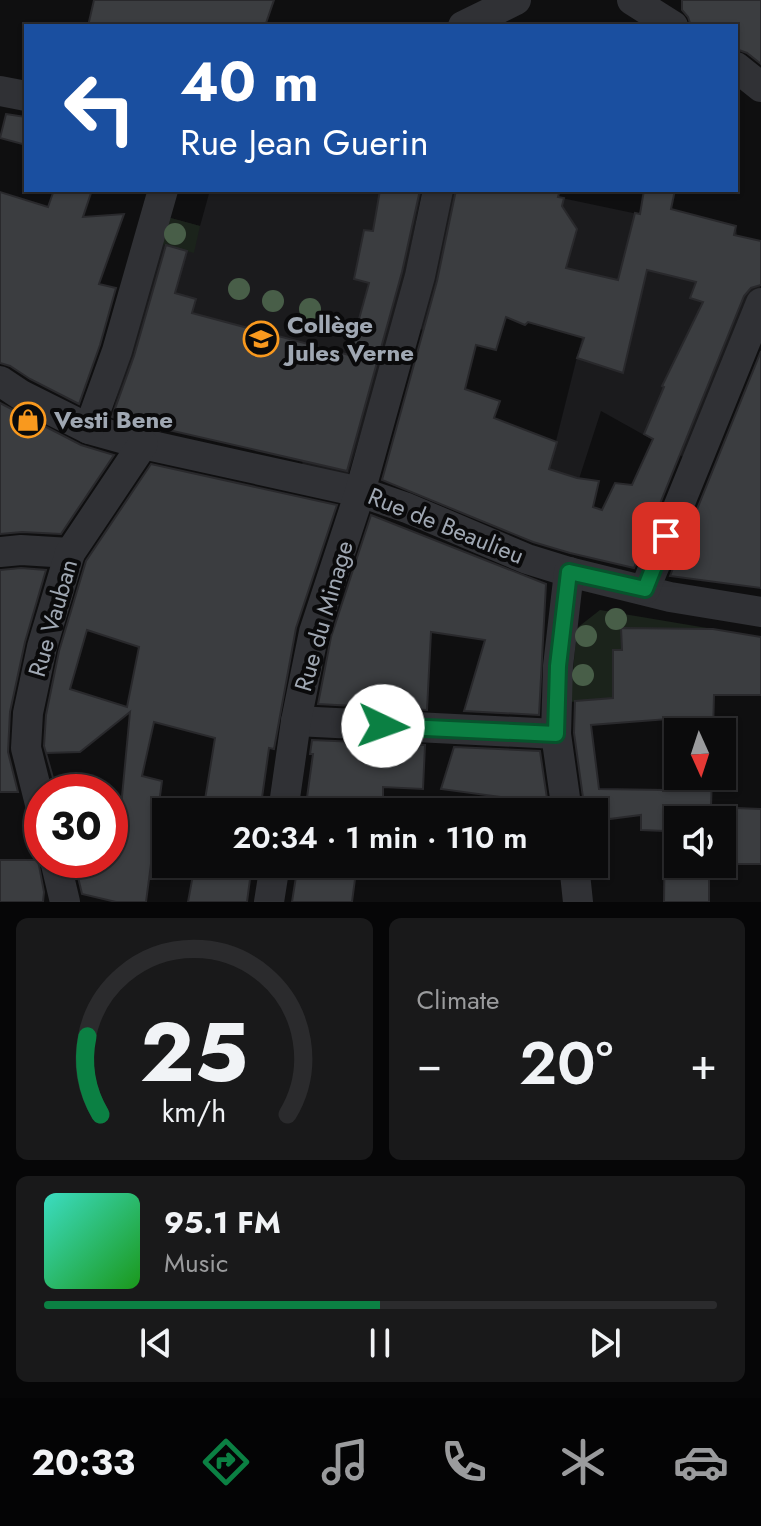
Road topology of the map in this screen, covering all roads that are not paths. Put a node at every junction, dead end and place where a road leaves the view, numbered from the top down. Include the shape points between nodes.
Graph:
1 (516, 0) edge
2 (631, 0) edge
3 (470, 24) edge
4 (670, 24) edge
5 (738, 69) edge
6 (761, 87) edge
7 (0, 91) edge
8 (24, 96) edge
9 (162, 192) edge
10 (438, 192) edge
11 (761, 303) edge
12 (0, 381) edge
13 (89, 429) junction
14 (143, 444) junction
15 (360, 492) junction
16 (0, 552) edge
17 (70, 553) junction
18 (569, 572) junction
19 (645, 589) junction
20 (761, 612) edge
21 (296, 721) junction
22 (556, 734) junction
23 (32, 774) edge
24 (285, 798) edge
25 (565, 798) edge
26 (59, 878) edge
27 (273, 878) edge
28 (575, 878) edge
29 (65, 902) edge
30 (269, 902) edge
31 (578, 902) edge

1 - 3 street
2 - 4 street
5 - 6 street
7 - 8 street
9 - 13 street
10 - 15 street, Rue du Minage via 420,276
11 - 19 street
12 - 13 street, Rue de Beaulieu
13 - 14 street, Rue de Beaulieu
14 - 15 street, Rue de Beaulieu
14 - 17 street, Rue Vauban
15 - 18 street, Rue de Beaulieu
15 - 21 street, Rue du Minage via 314,632
16 - 17 street
17 - 23 street, Rue Vauban via 28,713 26,748
18 - 19 street, Rue de Beaulieu
18 - 22 street
19 - 20 street, Rue de Beaulieu
21 - 22 street
21 - 24 street, Rue du Minage
22 - 25 street
26 - 29 street
27 - 30 street
28 - 31 street

